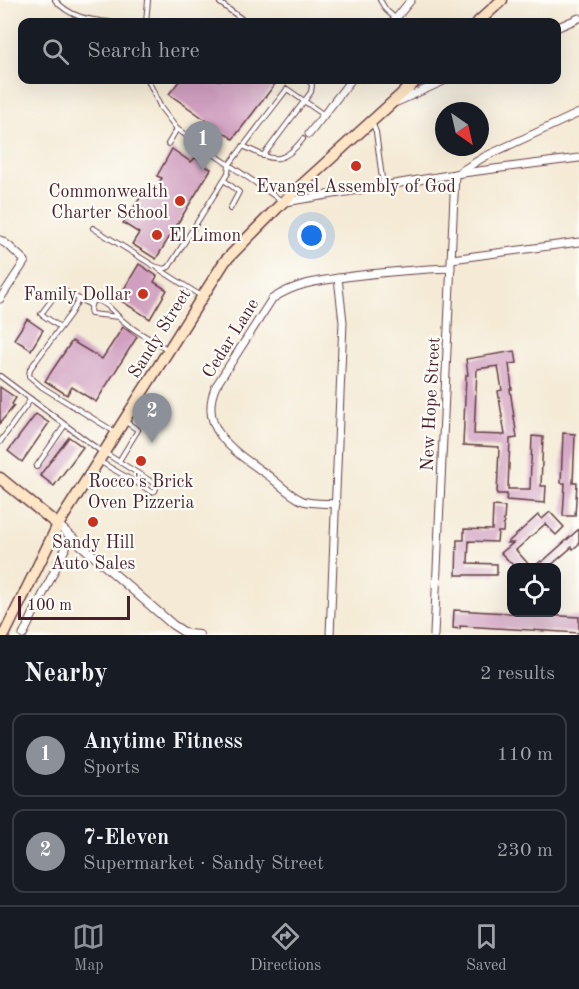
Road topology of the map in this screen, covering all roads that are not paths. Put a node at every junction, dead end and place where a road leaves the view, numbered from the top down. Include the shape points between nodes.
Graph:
1 (55, 0) edge
2 (148, 0) edge
3 (380, 0) edge
4 (411, 0) edge
5 (502, 0) edge
6 (220, 3) dead end
7 (86, 18) edge
8 (146, 18) edge
9 (241, 18) edge
10 (393, 18) edge
11 (397, 18) edge
12 (482, 18) edge
13 (579, 18) edge
14 (561, 26) edge
15 (150, 84) edge
16 (311, 84) edge
17 (348, 84) edge
18 (413, 84) edge
19 (437, 84) edge
20 (304, 102) junction
21 (389, 106) junction
22 (579, 113) edge
23 (324, 116) junction
24 (372, 122) junction
25 (177, 129) junction
26 (306, 136) joint
27 (168, 144) dead end
28 (243, 146) junction
29 (263, 156) junction
30 (579, 158) edge
31 (229, 165) junction
32 (455, 174) junction
33 (224, 180) junction
34 (383, 186) junction
35 (283, 202) junction
36 (230, 209) dead end
37 (93, 228) dead end
38 (0, 240) edge
39 (579, 242) edge
40 (452, 259) junction
41 (154, 266) junction
42 (451, 268) junction
43 (338, 278) junction
44 (201, 296) junction
45 (0, 299) edge
46 (79, 299) junction
47 (91, 305) junction
48 (119, 317) junction
49 (60, 327) junction
50 (168, 349) junction
51 (0, 376) edge
52 (30, 399) junction
53 (123, 421) junction
54 (65, 425) junction
55 (116, 433) junction
56 (0, 442) edge
57 (102, 455) junction
58 (119, 461) junction
59 (36, 467) dead end
60 (0, 478) edge
61 (336, 504) junction
62 (58, 525) junction
63 (71, 537) junction
64 (4, 635) edge
65 (23, 635) edge
66 (187, 635) edge
67 (199, 635) edge
68 (330, 635) edge
69 (434, 635) edge

1 - 7 lane via 74,16
2 - 8 lane
3 - 10 lane
4 - 11 street
5 - 12 main road
6 - 9 lane
13 - 14 street
15 - 25 lane
16 - 20 lane
17 - 23 street
18 - 21 main road, Sandy Street
19 - 21 street
20 - 23 lane
20 - 28 lane via 287,89
20 - 29 lane
21 - 24 main road, Sandy Street
22 - 32 street
23 - 26 street
24 - 34 lane
24 - 35 main road, Sandy Street
25 - 27 lane
25 - 31 lane
26 - 29 lane via 285,157
28 - 29 lane
28 - 31 lane
30 - 32 street
31 - 33 lane
31 - 35 lane
32 - 34 street
32 - 40 street, New Hope Street
33 - 36 lane via 239,192
33 - 41 lane via 169,267
34 - 35 street
35 - 44 main road, Sandy Street via 238,246
37 - 41 lane
38 - 45 street via 25,261
39 - 40 street
40 - 42 street, New Hope Street
41 - 44 lane
42 - 43 street, Cedar Lane
42 - 69 street, New Hope Street
43 - 61 street via 343,322
43 - 61 street, Cedar Lane via 307,282 272,299 216,386 210,409 220,435 231,449 303,501
44 - 50 main road, Sandy Street
46 - 47 lane
46 - 49 lane
46 - 49 lane via 60,289 41,314
47 - 48 lane via 92,314
47 - 48 lane via 96,300
48 - 50 lane
49 - 55 lane via 29,376
50 - 53 main road, Sandy Street
51 - 52 lane
52 - 54 lane
52 - 56 lane
53 - 55 main road, Sandy Street
53 - 58 lane via 138,430
54 - 57 lane
54 - 59 lane
55 - 57 main road, Sandy Street
57 - 58 lane
57 - 58 lane via 155,491 157,485
57 - 62 main road, Sandy Street
60 - 62 main road
61 - 68 street
62 - 63 street
62 - 64 main road, Sandy Street
63 - 65 street
63 - 66 street
66 - 67 street

